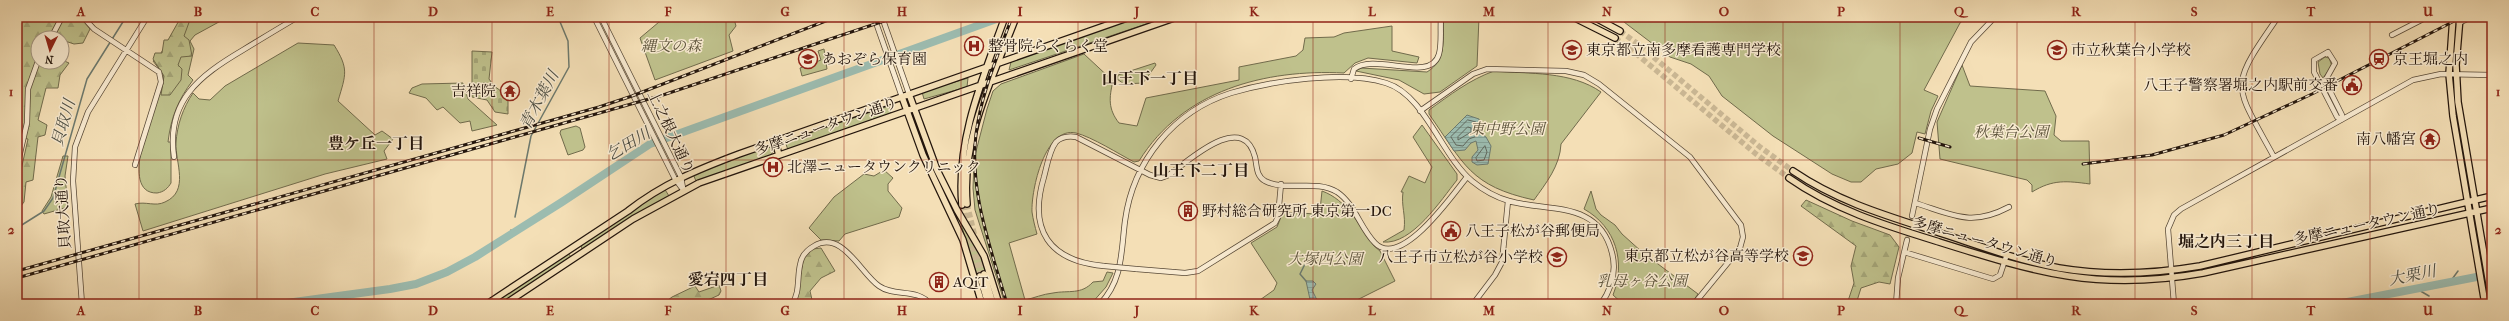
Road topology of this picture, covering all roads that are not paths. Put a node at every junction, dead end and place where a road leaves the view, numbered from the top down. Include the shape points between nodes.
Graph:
1 (62, 17) edge
2 (83, 17) edge
3 (146, 17) edge
4 (298, 17) edge
5 (594, 17) edge
6 (601, 17) edge
7 (874, 17) edge
8 (882, 17) edge
9 (1005, 17) edge
10 (1130, 17) edge
11 (1177, 17) edge
12 (1441, 17) edge
13 (1573, 17) edge
14 (1594, 17) edge
15 (1995, 17) edge
16 (2278, 17) edge
17 (2427, 17) edge
18 (2453, 17) edge
19 (2471, 17) edge
20 (1016, 18) edge
21 (291, 19) edge
22 (2460, 20) edge
23 (55, 30) edge
24 (1620, 31) tunnel mouth
25 (2392, 35) dead end
26 (1615, 38) tunnel mouth
27 (126, 49) junction
28 (999, 62) junction
29 (987, 67) junction
30 (35, 70) edge
31 (2449, 74) junction
32 (2456, 74) junction
33 (2492, 75) edge
34 (2317, 78) junction
35 (1351, 79) junction
36 (992, 80) junction
37 (2325, 81) junction
38 (981, 84) junction
39 (909, 94) junction
40 (902, 97) junction
41 (914, 108) junction
42 (907, 110) junction
43 (1420, 111) junction
44 (2341, 120) junction
45 (775, 141) junction
46 (779, 155) junction
47 (2274, 157) junction
48 (174, 158) dead end
49 (135, 165) dead end
50 (17, 166) edge
51 (1140, 170) junction
52 (1793, 171) tunnel mouth
53 (1467, 177) junction
54 (678, 178) junction
55 (1788, 178) tunnel mouth
56 (1281, 184) junction
57 (684, 190) junction
58 (2492, 196) edge
59 (2474, 200) junction
60 (1508, 201) junction
61 (2467, 202) junction
62 (1915, 203) junction
63 (2009, 207) dead end
64 (2492, 208) edge
65 (2477, 212) junction
66 (2469, 214) junction
67 (1912, 216) tunnel mouth
68 (1907, 240) tunnel mouth
69 (1904, 252) junction
70 (2007, 254) junction
71 (2005, 262) junction
72 (2171, 270) junction
73 (2171, 278) junction
74 (2491, 285) edge
75 (2492, 301) edge
76 (82, 304) edge
77 (487, 304) edge
78 (505, 304) edge
79 (792, 304) edge
80 (930, 304) edge
81 (982, 304) edge
82 (988, 304) edge
83 (993, 304) edge
84 (999, 304) edge
85 (1100, 304) edge
86 (1473, 304) edge
87 (1601, 304) edge
88 (1694, 304) edge
89 (1896, 304) edge
90 (2174, 304) edge
91 (2485, 304) edge

1 - 23 street
2 - 27 street via 90,26
3 - 27 street, 貝取大通り
4 - 21 street
5 - 54 street, 上之根大通り via 654,138
6 - 54 street, 上之根大通り via 665,144
7 - 40 street
8 - 39 street
9 - 29 main road
10 - 28 main road, 多摩ニュータウン通り
11 - 36 main road, 多摩ニュータウン通り
12 - 35 street via 1440,53 1433,63 1423,68 1365,63 1354,69
13 - 26 main road
14 - 24 main road
15 - 62 street via 1971,42 1937,109 1930,129
16 - 47 street via 2246,64 2241,84 2244,103
17 - 25 street
18 - 31 main road
19 - 22 street
20 - 28 main road
21 - 48 street via 213,68 191,90 180,106 174,126
22 - 32 main road
27 - 49 street via 156,68 161,77
27 - 76 street, 貝取大通り via 84,118 74,154 73,185
28 - 29 main road, 多摩ニュータウン通り
28 - 36 main road
29 - 38 main road
29 - 39 main road, 多摩ニュータウン通り
30 - 50 street via 28,89 27,123
31 - 32 street
31 - 44 street via 2414,80
31 - 61 main road
32 - 33 street
32 - 59 main road
34 - 37 street
34 - 37 street via 2314,60 2328,52 2335,63
34 - 44 street
35 - 43 street via 1369,79 1390,84 1406,94
35 - 51 street via 1303,79 1258,87 1218,98 1192,112 1173,127 1154,148
36 - 38 main road, 多摩ニュータウン通り
36 - 38 main road via 969,143 965,205 961,175 964,142
37 - 44 street via 2342,114
38 - 41 main road, 多摩ニュータウン通り
39 - 40 main road, 多摩ニュータウン通り
39 - 41 main road
40 - 42 main road
40 - 45 main road, 多摩ニュータウン通り
41 - 42 main road, 多摩ニュータウン通り
41 - 84 main road via 937,170 984,256
42 - 46 main road, 多摩ニュータウン通り
42 - 81 main road via 923,155 963,240
43 - 53 street
43 - 88 street via 1473,74 1487,69 1566,71 1584,75 1599,84 1690,157 1741,225 1743,237 1740,248
44 - 47 street
45 - 46 main road
45 - 54 main road, 多摩ニュータウン通り
46 - 57 main road, 多摩ニュータウン通り
47 - 72 street via 2174,215 2167,232
51 - 56 street via 1156,177 1165,177 1214,142 1232,137 1251,149 1261,177 1268,182
51 - 56 street, bridge via 1076,137 1062,138 1052,151 1038,200 1041,229 1050,244 1065,257 1082,264 1185,273 1205,268 1274,223 1278,217
51 - 85 street via 1126,212 1119,273 1111,291
52 - 70 main road, 多摩ニュータウン通り via 1826,192 1860,208
53 - 56 street via 1419,234 1391,248 1379,246 1374,242 1347,202 1336,192 1322,187
53 - 60 street via 1484,190
54 - 57 street, 上之根大通り
54 - 77 main road, 多摩ニュータウン通り via 647,196
55 - 71 main road, 多摩ニュータウン通り via 1823,199 1874,222
57 - 78 main road, 多摩ニュータウン通り via 633,219
58 - 59 main road, 多摩ニュータウン通り
59 - 61 main road, 多摩ニュータウン通り
59 - 65 main road
60 - 86 street via 1502,262
60 - 87 street via 1574,211 1598,226 1612,250 1614,267 1611,287
61 - 66 main road
61 - 72 main road, 多摩ニュータウン通り via 2200,266
62 - 63 street via 1969,219 1993,216
62 - 67 street
64 - 65 main road, 多摩ニュータウン通り
65 - 66 main road, 多摩ニュータウン通り
65 - 74 main road
66 - 73 main road, 多摩ニュータウン通り via 2203,274
66 - 91 main road
68 - 69 street
69 - 71 street via 1991,279 2000,275
69 - 89 street
70 - 71 street
70 - 72 main road, 多摩ニュータウン通り via 2045,265 2077,270 2130,273
71 - 73 main road, 多摩ニュータウン通り via 2077,279 2132,281
72 - 73 street
73 - 90 street
74 - 75 main road
79 - 80 street via 797,293 803,256 809,249 823,243 838,245 871,280 885,290 916,295
82 - 83 main road via 982,275

